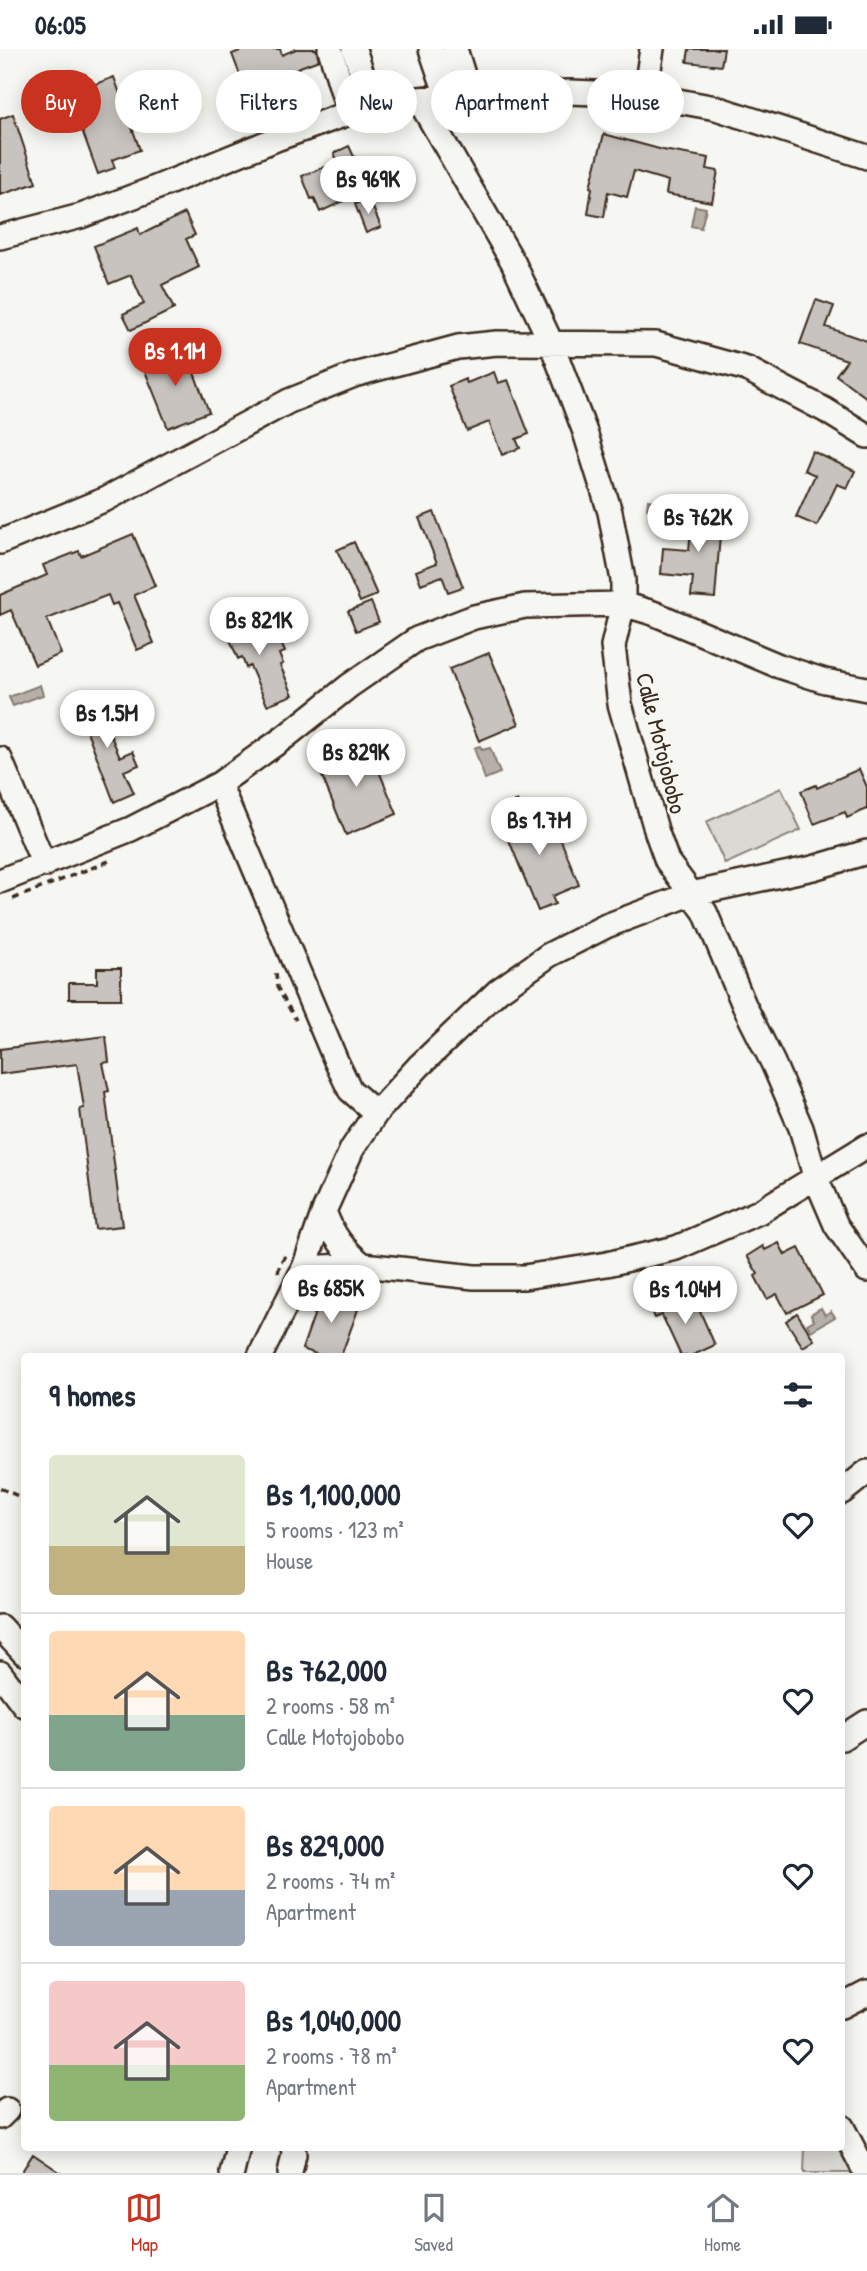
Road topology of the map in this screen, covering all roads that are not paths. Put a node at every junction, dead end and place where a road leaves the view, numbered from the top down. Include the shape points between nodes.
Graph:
1 (330, 49) edge
2 (354, 49) edge
3 (431, 49) edge
4 (455, 49) edge
5 (652, 49) edge
6 (336, 70) edge
7 (361, 70) edge
8 (443, 70) edge
9 (456, 70) edge
10 (649, 70) edge
11 (431, 98) edge
12 (419, 100) joint
13 (684, 102) edge
14 (336, 118) edge
15 (867, 157) edge
16 (0, 237) edge
17 (552, 345) junction
18 (867, 436) edge
19 (0, 542) edge
20 (623, 604) junction
21 (867, 689) edge
22 (0, 759) edge
23 (219, 783) junction
24 (867, 852) edge
25 (44, 865) junction
26 (5, 890) edge
27 (691, 894) junction
28 (376, 1113) junction
29 (867, 1146) edge
30 (815, 1176) junction
31 (324, 1211) junction
32 (296, 1261) junction
33 (363, 1265) junction
34 (867, 1270) edge
35 (261, 1353) edge
36 (867, 1472) edge
37 (845, 1490) edge
38 (0, 1627) edge
39 (21, 1650) edge
40 (0, 1673) edge
41 (21, 1701) edge
42 (867, 1722) edge
43 (845, 1736) edge
44 (867, 1993) edge
45 (845, 2004) edge
46 (845, 2133) edge
47 (237, 2151) edge
48 (294, 2151) edge
49 (232, 2173) edge
50 (290, 2173) edge
51 (866, 2173) edge

1 - 6 street
2 - 7 street
3 - 8 street
4 - 9 street
5 - 10 street
11 - 12 street
12 - 17 street, Calle Motojobobo via 513,262
13 - 15 street via 716,108
14 - 16 street via 81,216
17 - 18 street via 656,344 710,357 747,369
17 - 19 street via 458,347 354,375 289,401 106,499
17 - 20 street, Calle Motojobobo via 610,512
20 - 21 street via 779,666
20 - 23 street via 525,606 474,617 417,639
20 - 27 street, Calle Motojobobo via 613,646 620,704 667,861
22 - 25 street
23 - 25 street via 131,829
23 - 28 street via 335,1061 350,1090
24 - 27 street
25 - 26 street
27 - 28 street via 606,926 549,955 508,983 454,1031
27 - 30 street, Calle Motojobobo via 705,912 773,1063 801,1128
28 - 31 street via 352,1149
29 - 30 street
30 - 33 street via 760,1212 677,1248 607,1264 524,1277 474,1277
30 - 34 street, Calle Motojobobo via 836,1225
31 - 32 street
31 - 33 street via 341,1245
32 - 33 street
32 - 35 street
36 - 37 street
38 - 39 street
40 - 41 street
42 - 43 street
44 - 45 street
46 - 51 street
47 - 49 street
48 - 50 street

